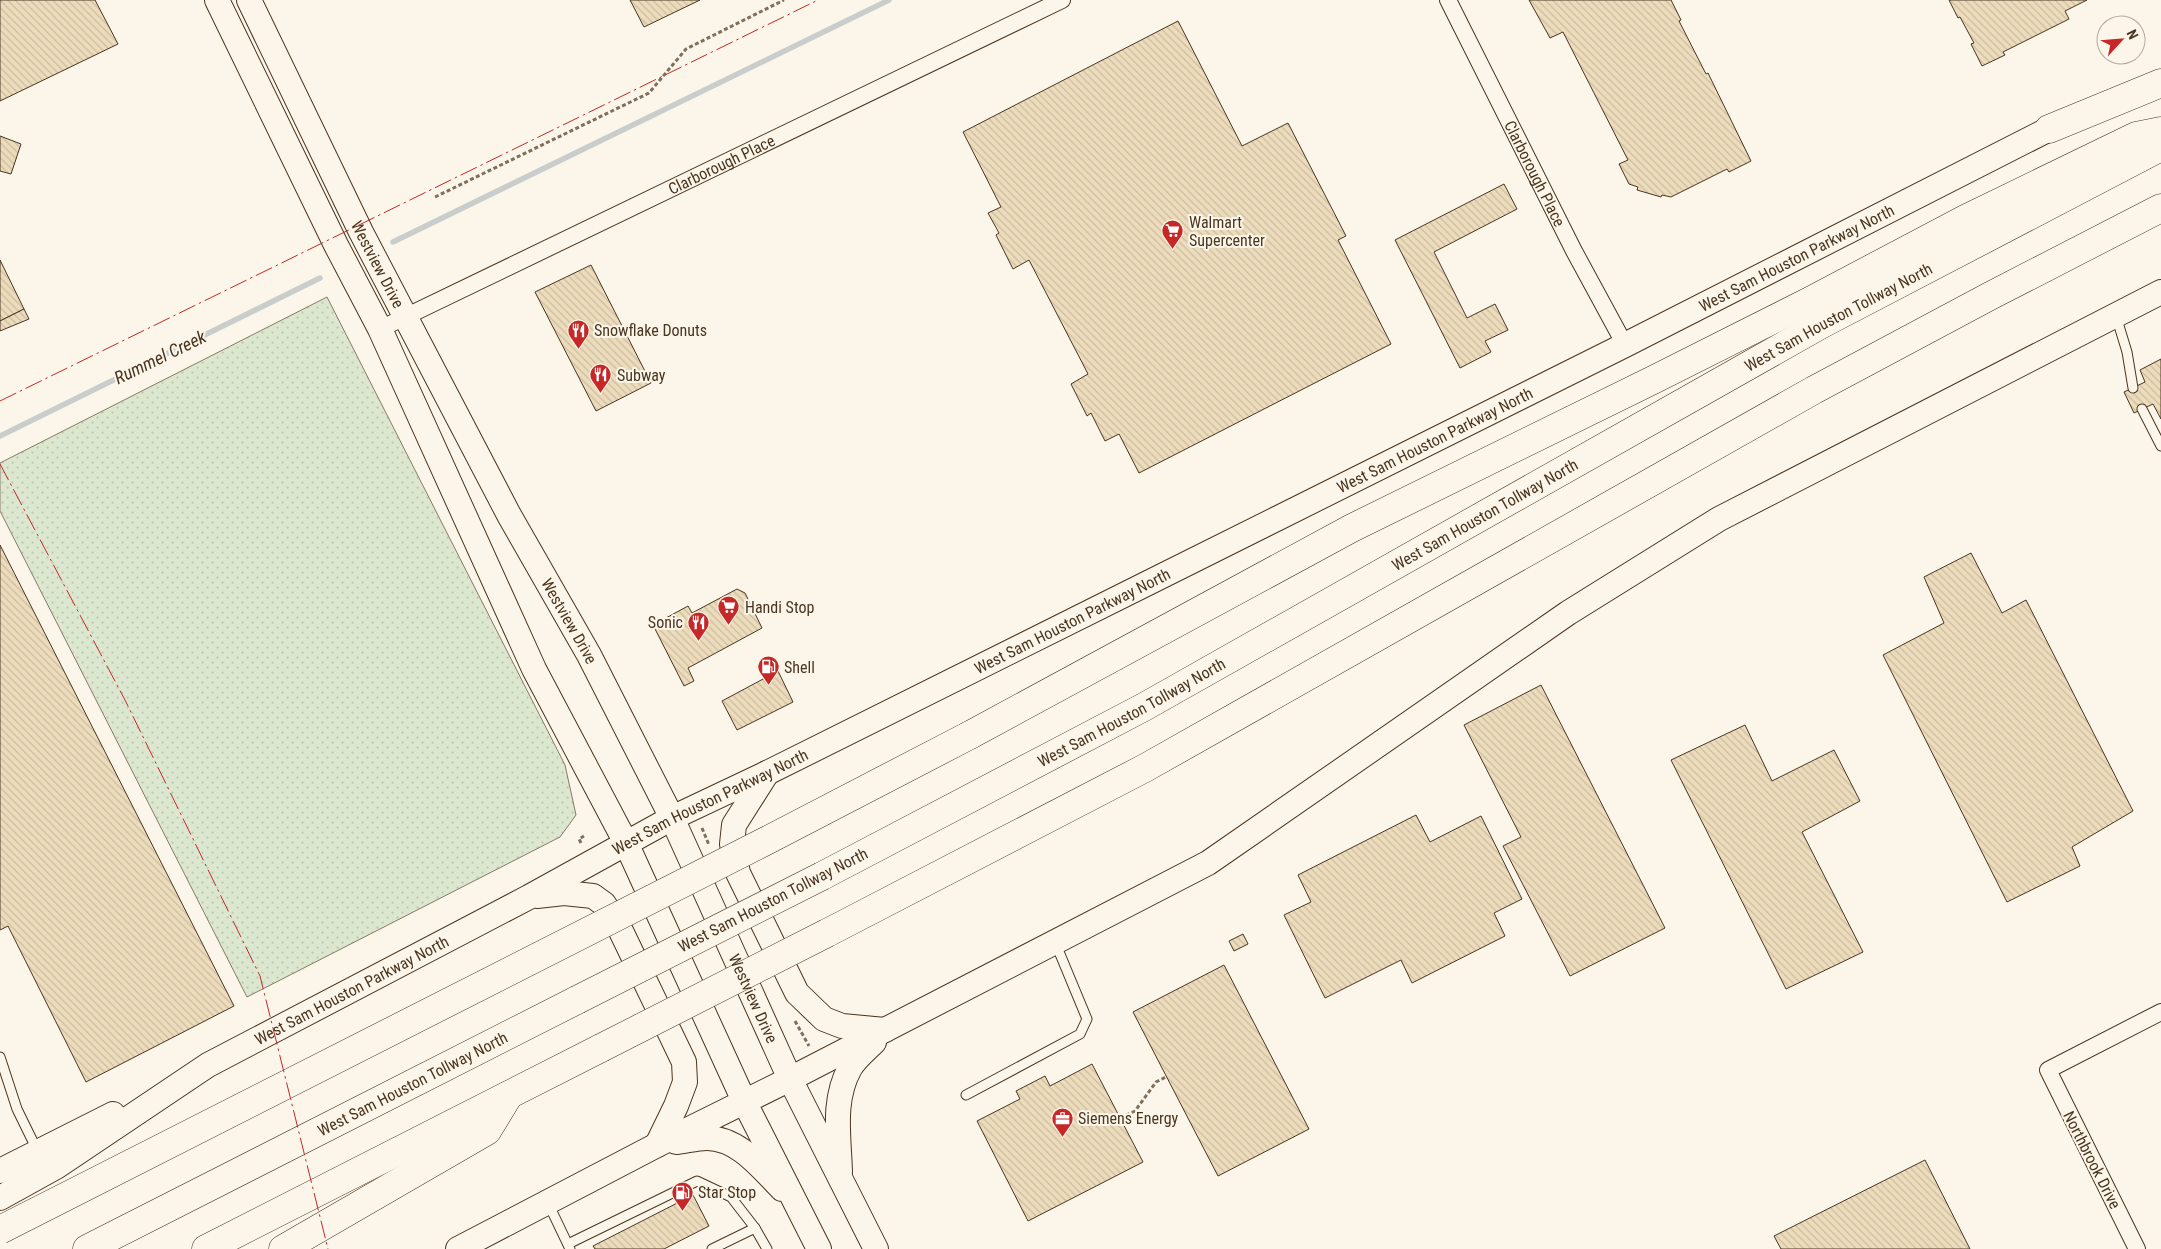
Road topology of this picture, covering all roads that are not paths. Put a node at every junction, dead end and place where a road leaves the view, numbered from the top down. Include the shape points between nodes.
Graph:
1 (217, 0) edge
2 (249, 0) edge
3 (1062, 0) edge
4 (1448, 0) edge
5 (2161, 72) edge
6 (2161, 83) edge
7 (2049, 128) junction
8 (2161, 131) edge
9 (2161, 147) edge
10 (2161, 208) edge
11 (2161, 292) edge
12 (2116, 316) junction
13 (405, 317) junction
14 (380, 329) junction
15 (1625, 345) junction
16 (2133, 388) dead end
17 (2142, 409) dead end
18 (2161, 446) edge
19 (767, 773) junction
20 (672, 818) junction
21 (626, 844) junction
22 (529, 897) junction
23 (1055, 942) junction
24 (2161, 1012) edge
25 (885, 1030) junction
26 (0, 1057) edge
27 (208, 1066) junction
28 (790, 1079) junction
29 (509, 1095) junction
30 (966, 1095) dead end
31 (744, 1102) junction
32 (657, 1145) junction
33 (38, 1152) junction
34 (1, 1169) edge
35 (841, 1179) junction
36 (0, 1198) edge
37 (548, 1203) junction
38 (796, 1203) junction
39 (755, 1228) junction
40 (0, 1230) edge
41 (569, 1247) edge
42 (87, 1249) edge
43 (206, 1249) edge
44 (283, 1249) edge
45 (458, 1249) edge
46 (712, 1249) edge
47 (767, 1249) edge
48 (819, 1249) edge
49 (876, 1249) edge
50 (2137, 1249) edge

1 - 14 main road, Westview Drive
2 - 13 main road, Westview Drive via 356,224
3 - 13 street, Clarborough Place
4 - 15 street, Clarborough Place via 1566,236
5 - 7 main road, West Sam Houston Parkway North
6 - 7 highway
7 - 15 main road, West Sam Houston Parkway North
8 - 40 highway, bridge via 2136,136 1965,219 1801,306 1352,528 970,735
9 - 42 highway, West Sam Houston Tollway North, bridge via 1822,324 1144,707 822,876
10 - 29 highway, bridge via 1831,381 1153,764
11 - 12 main road
12 - 16 lane
12 - 23 main road via 1719,519 1568,613 1208,863
13 - 14 street, Clarborough Place
13 - 20 main road, Westview Drive via 509,515 589,655
14 - 21 main road, Westview Drive via 534,670
15 - 19 main road, West Sam Houston Parkway North
17 - 18 lane
19 - 20 main road, West Sam Houston Parkway North
19 - 25 main road via 734,825 732,844 738,873 797,993 824,1019 842,1026
20 - 21 main road, West Sam Houston Parkway North
20 - 28 main road, Westview Drive
21 - 22 main road, West Sam Houston Parkway North
21 - 31 main road, Westview Drive
22 - 27 main road, West Sam Houston Parkway North
22 - 32 main road via 564,893 593,896 604,904 620,929 684,1062 685,1082
23 - 25 main road
23 - 30 lane via 1087,1018 1080,1034
24 - 50 street, Northbrook Drive via 2048,1070
25 - 28 main road
25 - 35 main road via 851,1067 841,1090 838,1110
26 - 33 lane via 17,1109
27 - 33 main road
27 - 36 main road, West Sam Houston Parkway North via 56,1167
28 - 31 main road
28 - 35 main road, Westview Drive
29 - 43 highway
29 - 44 highway via 488,1131
31 - 32 main road
31 - 38 main road, Westview Drive
32 - 37 main road
32 - 38 main road via 708,1138 722,1141 748,1155
33 - 34 main road
35 - 49 main road, Westview Drive
37 - 41 lane
37 - 45 main road
38 - 48 main road, Westview Drive
39 - 41 lane via 731,1196 697,1181
39 - 46 lane
39 - 47 lane

